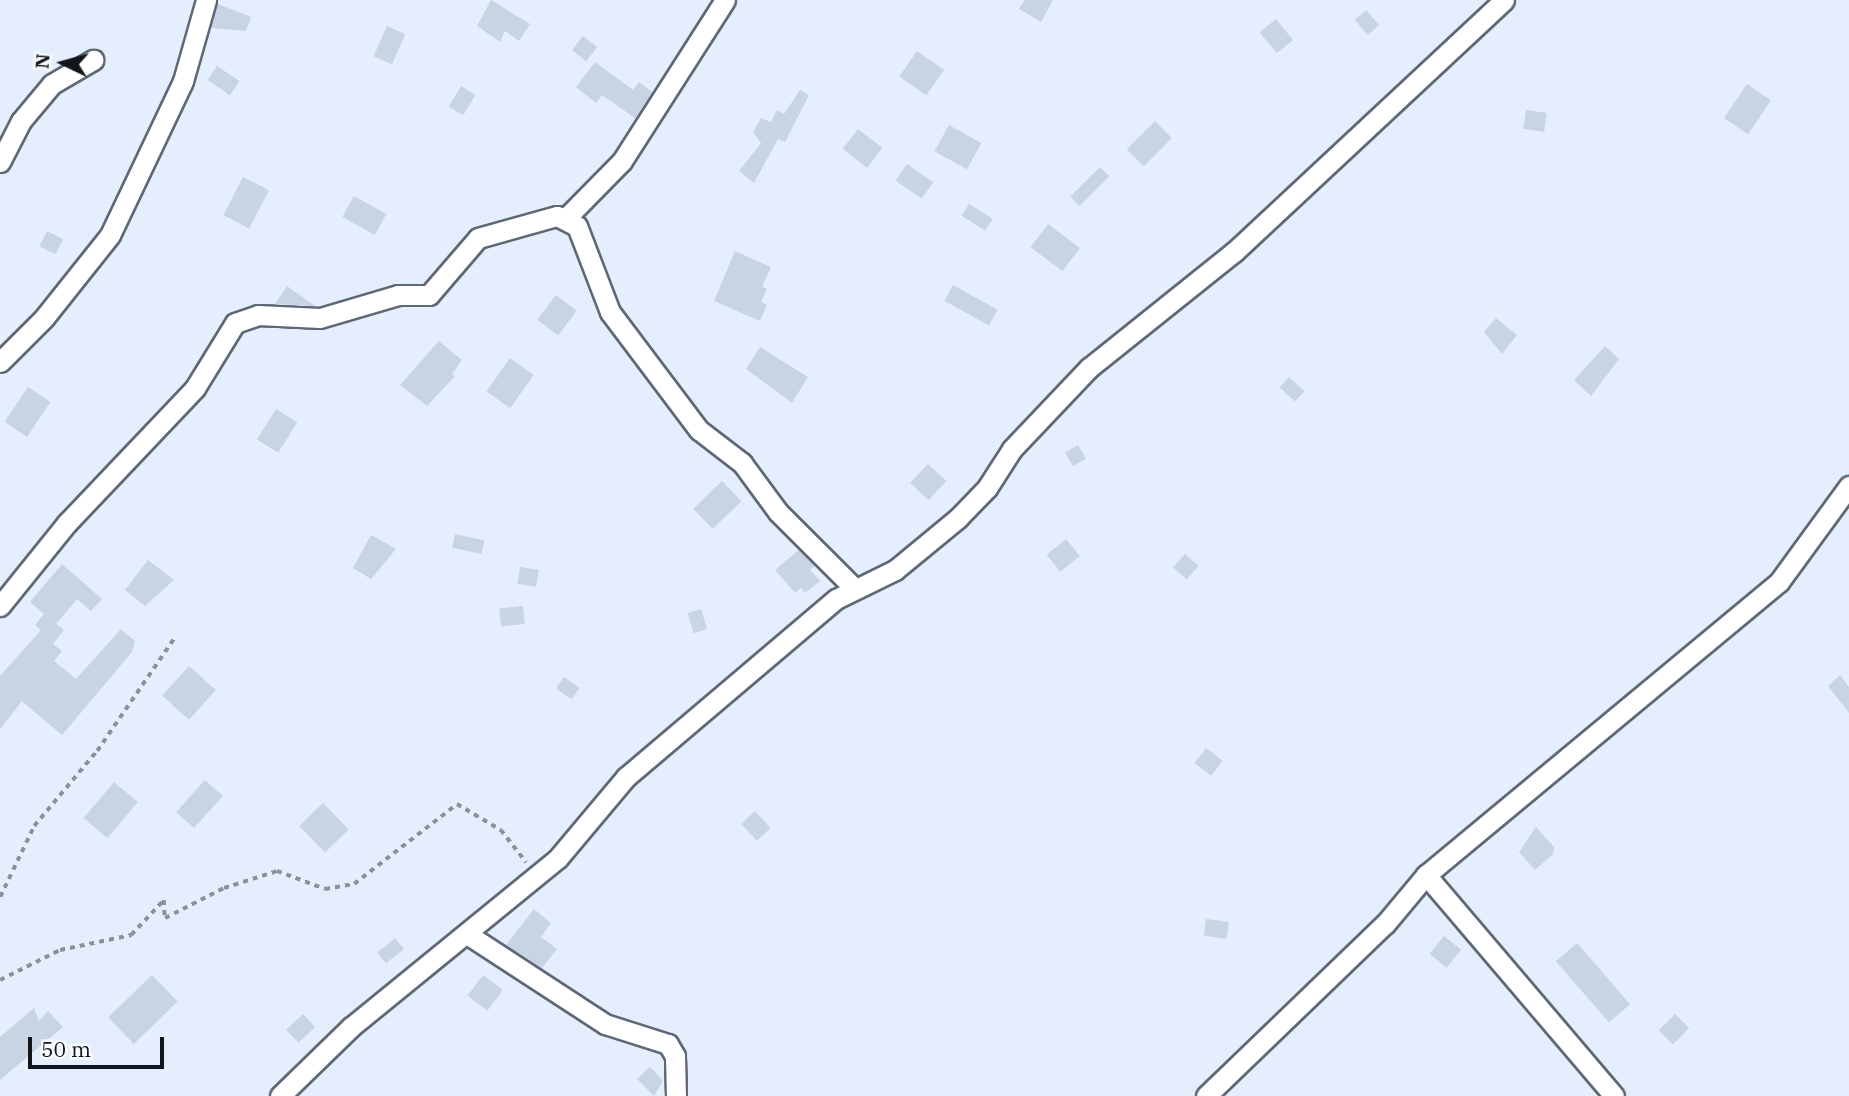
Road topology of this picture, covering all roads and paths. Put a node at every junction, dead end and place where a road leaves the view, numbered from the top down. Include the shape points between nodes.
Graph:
1 (206, 0) edge
2 (725, 0) edge
3 (1504, 0) edge
4 (93, 60) dead end
5 (0, 162) edge
6 (567, 217) junction
7 (0, 362) edge
8 (1849, 486) edge
9 (855, 589) junction
10 (0, 606) edge
11 (175, 637) dead end
12 (537, 874) junction
13 (1426, 875) junction
14 (0, 897) edge
15 (467, 934) junction
16 (0, 980) edge
17 (280, 1096) edge
18 (676, 1096) edge
19 (1206, 1096) edge
20 (1614, 1096) edge

1 - 7 street via 183,81 110,235 44,317
2 - 6 street via 622,161
3 - 9 street via 1234,252 1089,368 1064,401 1012,449 987,488 958,518 895,570
4 - 5 street via 52,84 21,121
6 - 9 street via 584,237 610,312 679,405 699,430 755,476 778,512
6 - 10 street via 543,217 478,238 429,295 398,295 320,318 258,315 235,323 195,388 67,523
8 - 13 street via 1779,582 1658,677 1623,714
9 - 12 street via 626,776 574,842
11 - 14 path via 97,751 34,826
12 - 15 street
12 - 16 path via 500,830 457,804 354,884 325,889 277,871 224,888 165,918 164,900 131,935 60,950
13 - 19 street via 1385,924
13 - 20 street
15 - 17 street via 351,1027
15 - 18 street via 605,1024 668,1044 675,1056

